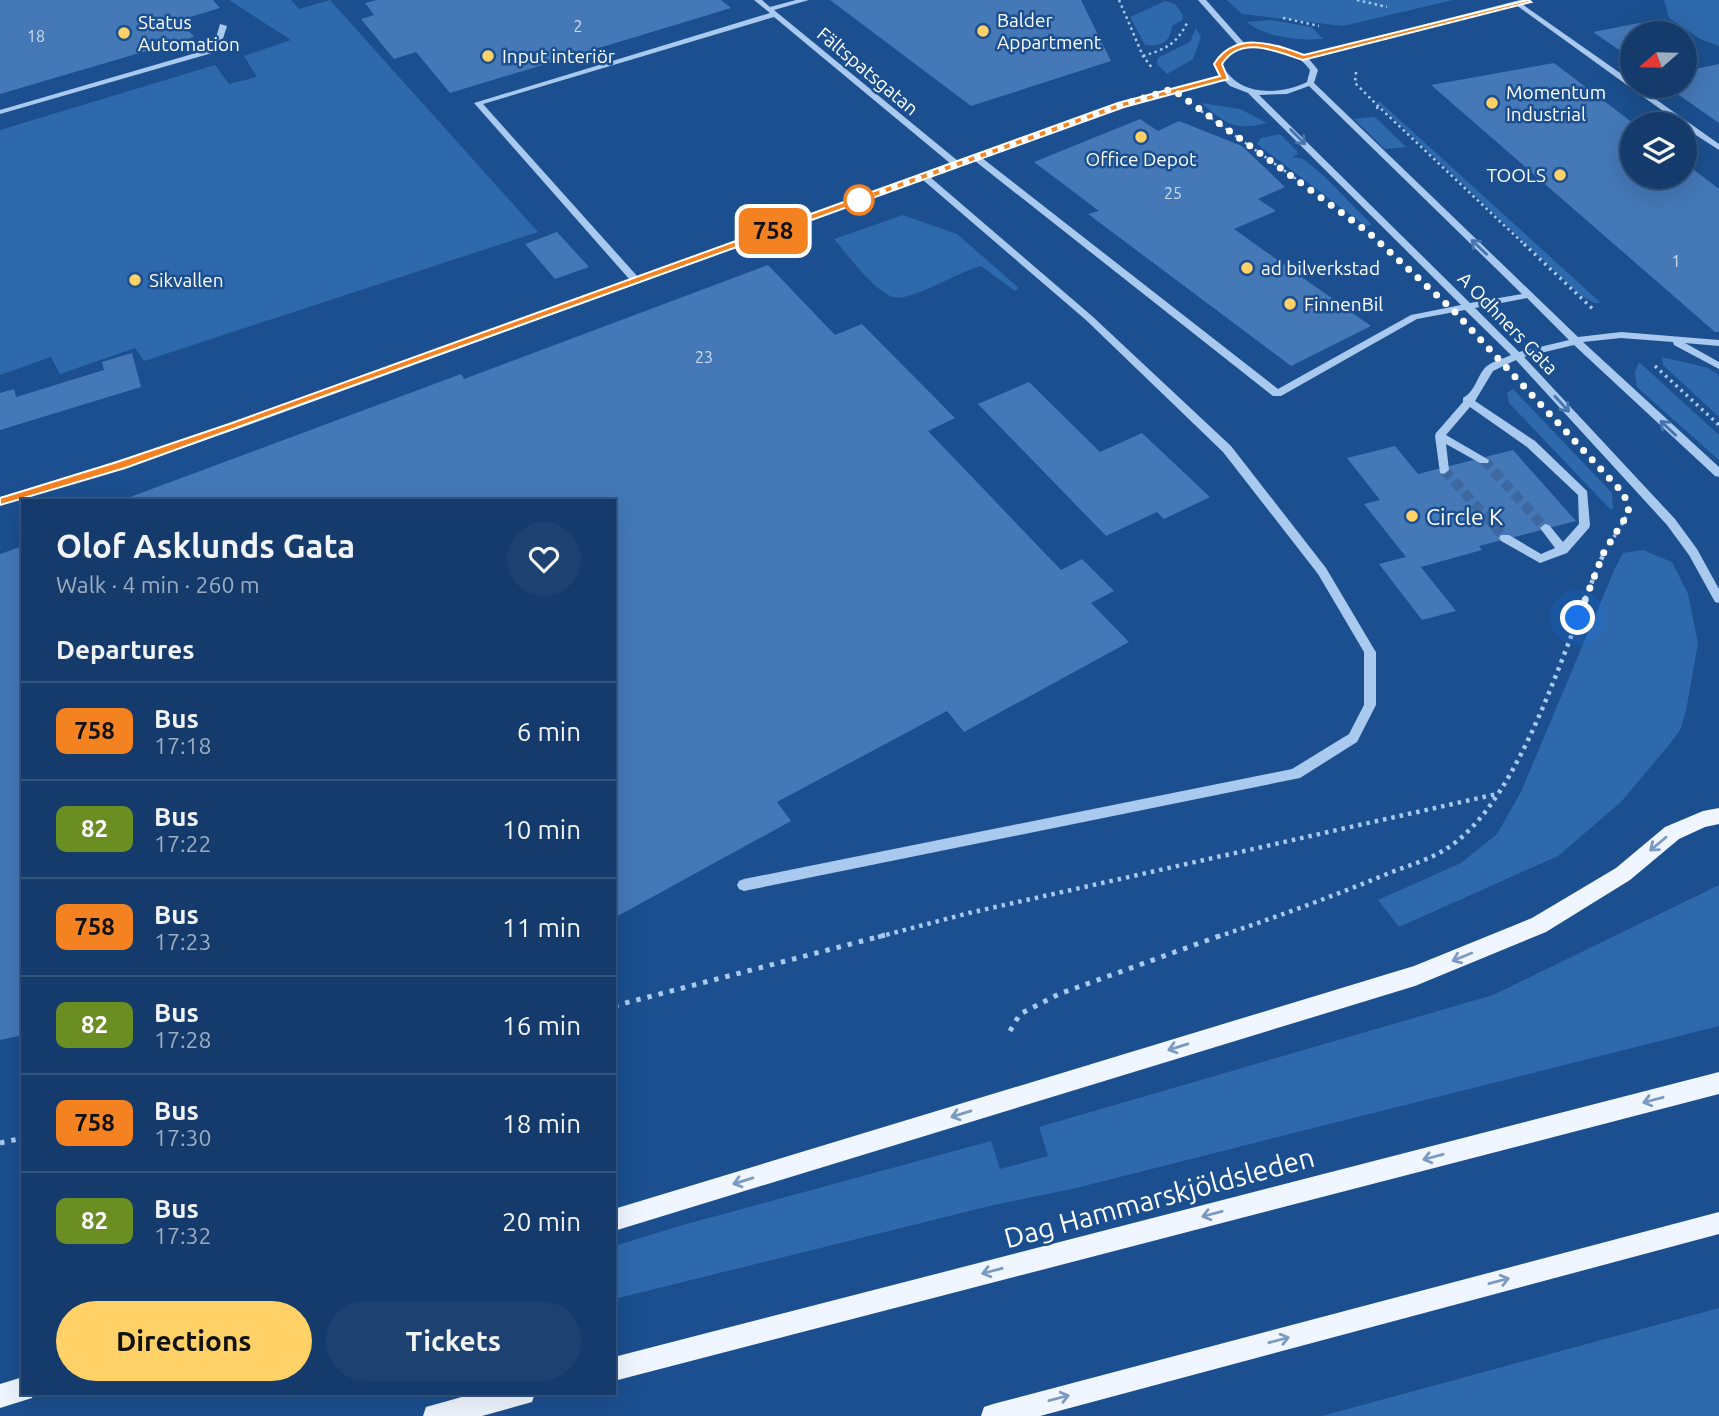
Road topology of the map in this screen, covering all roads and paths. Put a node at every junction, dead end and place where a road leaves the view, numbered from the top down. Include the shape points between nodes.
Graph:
1 (758, 0) edge
2 (805, 0) edge
3 (1119, 0) edge
4 (1202, 0) edge
5 (1528, 0) edge
6 (1517, 3) junction
7 (772, 12) junction
8 (223, 26) dead end
9 (1243, 46) junction
10 (1303, 58) junction
11 (1225, 77) junction
12 (1310, 83) junction
13 (1172, 89) junction
14 (1250, 90) junction
15 (0, 112) edge
16 (1719, 148) edge
17 (977, 158) junction
18 (957, 165) junction
19 (925, 177) junction
20 (1303, 184) dead end
21 (636, 281) junction
22 (1529, 295) junction
23 (1468, 307) junction
24 (1671, 339) junction
25 (1576, 341) junction
26 (1719, 343) edge
27 (1517, 356) junction
28 (1719, 366) edge
29 (1468, 400) junction
30 (1440, 436) junction
31 (1484, 460) tunnel mouth
32 (1444, 470) tunnel mouth
33 (1719, 473) edge
34 (0, 501) edge
35 (1629, 512) dead end
36 (1545, 528) tunnel mouth
37 (1505, 538) tunnel mouth
38 (1563, 550) junction
39 (1719, 599) edge
40 (1497, 793) junction
41 (1719, 816) edge
42 (744, 885) dead end
43 (616, 1005) edge
44 (1010, 1031) dead end
45 (1719, 1083) edge
46 (21, 1138) edge
47 (0, 1143) edge
48 (616, 1219) edge
49 (1719, 1223) edge
50 (616, 1368) edge
51 (21, 1391) edge
52 (515, 1395) edge
53 (0, 1396) edge
54 (435, 1416) edge
55 (993, 1416) edge

1 - 7 street, Fältspatsgatan
2 - 7 street
3 - 13 path via 1143,56
4 - 9 street
5 - 6 street
6 - 10 street
6 - 16 street
7 - 18 street, Fältspatsgatan
7 - 21 street via 478,103
8 - 15 street via 216,49
9 - 10 street via 1275,47
9 - 11 street via 1220,58
10 - 12 street via 1314,70
11 - 13 street
11 - 14 street, A Odhners Gata
12 - 14 street, A Odhners Gata via 1279,93
22 -> 12 street, A Odhners Gata
13 - 17 street
13 - 20 path
14 -> 23 street, A Odhners Gata
17 - 18 street
17 - 23 street via 1277,394 1413,317
18 - 19 street
19 - 21 street
19 - 42 street via 1089,318 1227,449 1322,570 1370,652 1370,705 1353,738 1295,774
21 - 34 street via 121,466
22 - 23 street
22 - 25 street, A Odhners Gata
23 - 27 street, A Odhners Gata
24 - 25 street via 1621,335
24 - 26 street
24 - 28 street
25 - 27 street
33 -> 25 street, A Odhners Gata
27 - 29 street via 1493,366
27 -> 39 street, A Odhners Gata via 1671,522
29 - 30 street
29 - 38 street via 1531,443 1583,494 1586,525
30 - 31 street
30 - 32 street
35 - 40 path via 1604,552 1522,751
36 - 38 street
37 - 38 street via 1540,559
40 - 43 path via 969,913
40 - 44 path via 1479,821 1446,849 1307,907 1059,994 1020,1014
41 -> 48 main road via 1671,832 1622,874 1539,925 1415,976
45 -> 50 main road, Dag Hammarskjöldsleden
46 - 47 path
55 -> 49 main road
51 - 53 main road
52 - 54 main road

